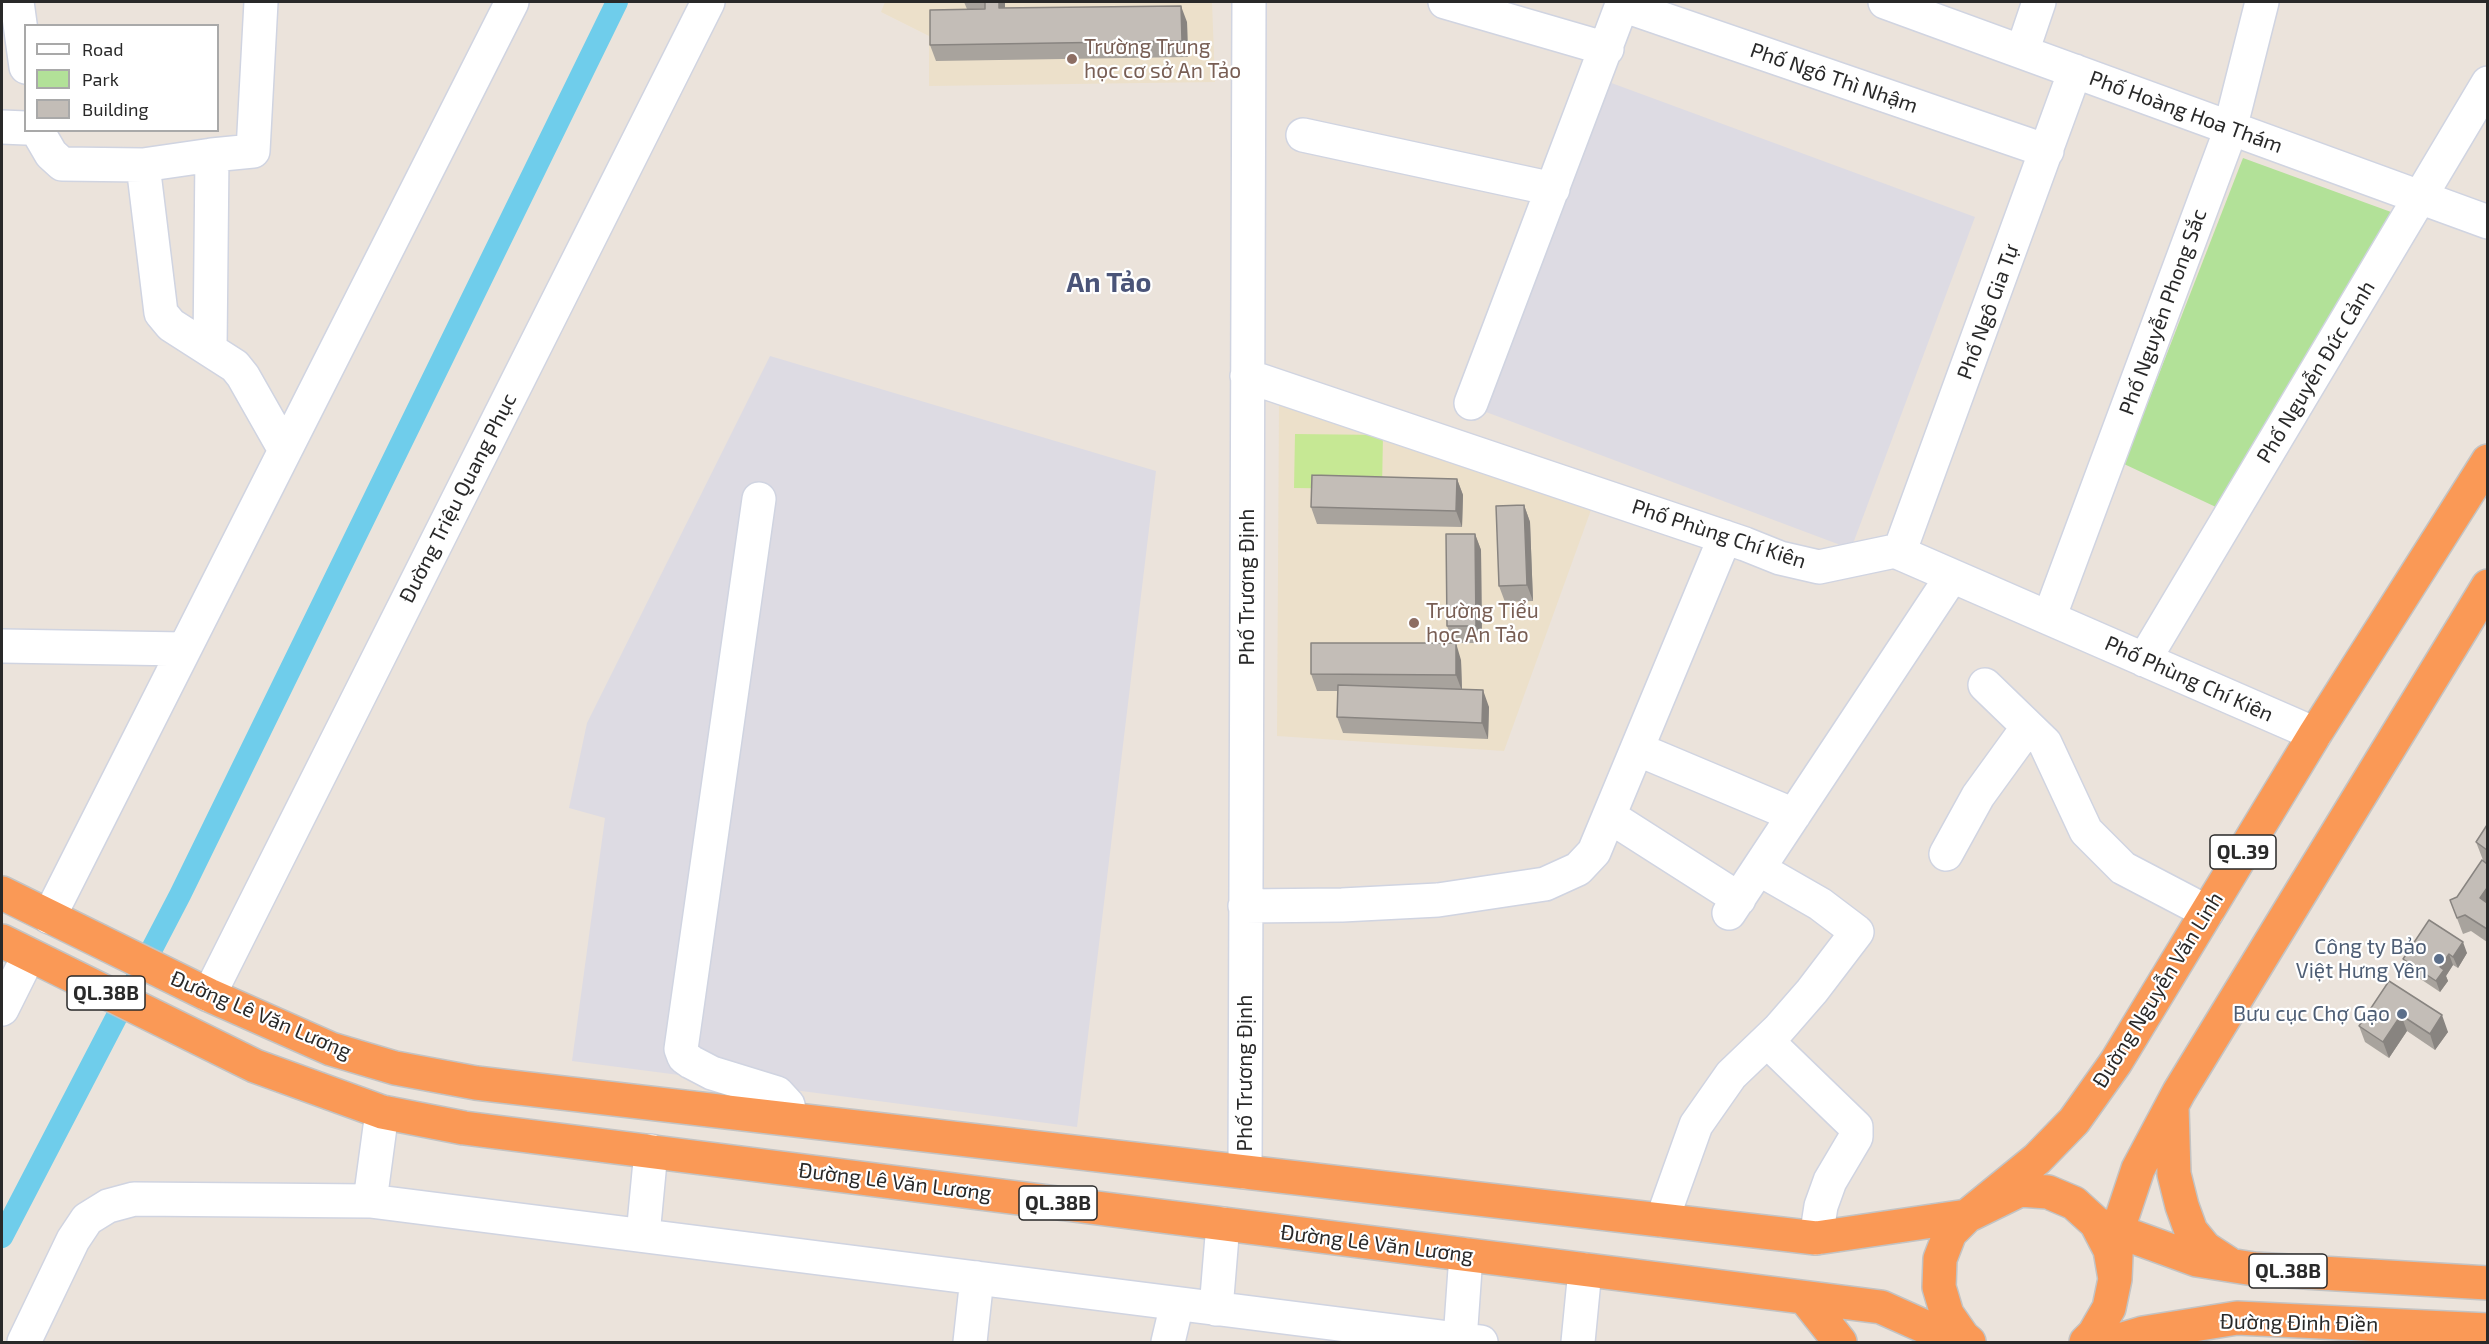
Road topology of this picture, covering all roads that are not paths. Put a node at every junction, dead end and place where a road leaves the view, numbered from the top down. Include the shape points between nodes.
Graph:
1 (17, 2) edge
2 (261, 2) edge
3 (512, 2) edge
4 (708, 2) edge
5 (1249, 2) edge
6 (1444, 2) edge
7 (1885, 2) edge
8 (2039, 2) edge
9 (2262, 2) edge
10 (1622, 3) edge
11 (1607, 49) junction
12 (2022, 52) junction
13 (24, 53) edge
14 (2075, 71) junction
15 (2487, 83) edge
16 (2, 127) edge
17 (24, 128) edge
18 (2230, 128) junction
19 (38, 132) edge
20 (1303, 135) dead end
21 (2047, 151) junction
22 (212, 155) junction
23 (143, 165) junction
24 (1553, 189) junction
25 (2420, 197) junction
26 (2487, 222) edge
27 (210, 349) junction
28 (1247, 376) junction
29 (1471, 403) dead end
30 (285, 450) junction
31 (2487, 461) edge
32 (759, 499) dead end
33 (1725, 537) junction
34 (1899, 553) junction
35 (1952, 576) junction
36 (2487, 585) edge
37 (2049, 618) junction
38 (2, 646) edge
39 (184, 649) junction
40 (2144, 660) junction
41 (1985, 685) dead end
42 (2028, 727) junction
43 (2315, 734) junction
44 (1637, 749) junction
45 (1794, 815) junction
46 (1610, 816) junction
47 (1946, 854) dead end
48 (1758, 869) junction
49 (2, 893) edge
50 (1245, 906) junction
51 (2207, 912) junction
52 (59, 922) junction
53 (25, 953) edge
54 (199, 990) junction
55 (2, 1009) edge
56 (1767, 1041) junction
57 (2172, 1106) junction
58 (382, 1113) junction
59 (791, 1119) junction
60 (651, 1151) junction
61 (1245, 1172) junction
62 (370, 1201) junction
63 (1967, 1216) junction
64 (1662, 1220) junction
65 (1223, 1224) junction
66 (2106, 1228) junction
67 (643, 1235) junction
68 (1816, 1238) junction
69 (1466, 1255) junction
70 (2232, 1266) junction
71 (1585, 1270) junction
72 (977, 1278) junction
73 (2487, 1283) edge
74 (1939, 1287) junction
75 (1805, 1298) junction
76 (1177, 1304) junction
77 (1216, 1309) junction
78 (2487, 1330) edge
79 (2443, 1335) edge
80 (1940, 1339) edge
81 (1470, 1341) edge
82 (24, 1342) edge
83 (970, 1342) edge
84 (1168, 1342) edge
85 (1578, 1342) edge
86 (1840, 1342) edge
87 (1969, 1342) edge
88 (2086, 1342) edge
89 (2113, 1342) edge

1 - 13 street
2 - 22 street via 254,152
3 - 30 street
4 - 54 street, Đường Triệu Quang Phục
5 - 28 street, Phố Trương Định
6 - 11 street
7 - 12 street, Phố Hoàng Hoa Thám
8 - 12 street
9 - 18 street, Phố Nguyễn Phong Sắc
10 - 11 street
10 - 21 street, Phố Ngô Thì Nhậm
11 - 24 street
12 - 14 street, Phố Hoàng Hoa Thám
14 - 18 street, Phố Hoàng Hoa Thám
14 - 21 street, Phố Ngô Gia Tự
15 - 25 street, Phố Nguyễn Đức Cảnh
16 - 17 street
18 - 25 street, Phố Hoàng Hoa Thám
18 - 37 street, Phố Nguyễn Phong Sắc
19 - 23 street via 62,164
20 - 24 street
21 - 34 street, Phố Ngô Gia Tự
22 - 23 street
22 - 27 street
23 - 27 street via 161,313 171,325
24 - 29 street
25 - 26 street, Phố Hoàng Hoa Thám
25 - 40 street, Phố Nguyễn Đức Cảnh
27 - 30 street via 243,376
28 - 33 street, Phố Phùng Chí Kiên
28 - 50 street, Phố Trương Định
30 - 39 street
31 - 43 highway, Đường Nguyễn Văn Linh / QL.39
32 - 59 street via 681,1049 684,1057 711,1073 777,1092 788,1105
33 - 34 street, Phố Phùng Chí Kiên via 1780,558 1819,567
33 - 44 street
34 - 35 street, Phố Phùng Chí Kiên
35 - 37 street, Phố Phùng Chí Kiên
35 - 45 street
36 - 57 highway
37 - 40 street, Phố Phùng Chí Kiên
38 - 39 street
39 - 52 street
40 - 43 street, Phố Phùng Chí Kiên
41 - 42 street
42 - 47 street via 1978,796
42 - 51 street via 2045,743 2086,831 2123,868
43 - 51 highway, Đường Nguyễn Văn Linh / QL.39
44 - 45 street
44 - 46 street
45 - 48 street
46 - 48 street via 1734,906
46 - 50 street via 1594,852 1578,869 1545,884 1438,900
48 - 56 street via 1820,904 1857,932
49 - 52 highway, Đường Lê Văn Lương / QL.38B
50 - 61 street, Phố Trương Định
51 - 63 highway, Đường Nguyễn Văn Linh / QL.39 via 2116,1062 2074,1121 2037,1159
52 - 54 highway, Đường Lê Văn Lương / QL.38B
53 - 55 street
53 - 58 highway, Đường Lê Văn Lương / QL.38B via 255,1066
54 - 59 highway, Đường Lê Văn Lương / QL.38B via 331,1049 395,1068 476,1083
56 - 64 street via 1731,1075 1696,1125
56 - 68 street via 1856,1127 1856,1137 1830,1181
57 - 66 highway
57 - 70 highway via 2174,1174 2182,1206 2192,1231 2205,1248
58 - 60 highway, Đường Lê Văn Lương / QL.38B via 464,1128
58 - 62 street
59 - 61 highway, Đường Lê Văn Lương / QL.38B
60 - 65 highway, Đường Lê Văn Lương / QL.38B
60 - 67 street
61 - 64 highway, Đường Lê Văn Lương / QL.38B
62 - 67 street
62 - 82 street via 134,1199 108,1206 87,1219 74,1240
63 - 66 highway via 2020,1190 2048,1192 2074,1203
63 - 68 highway, Đường Lê Văn Lương / QL.38B
63 - 74 highway via 1950,1233 1940,1259
64 - 68 highway, Đường Lê Văn Lương / QL.38B
65 - 69 highway, Đường Lê Văn Lương / QL.38B
65 - 77 street
66 - 70 highway, QL.38B via 2197,1260
66 - 88 highway via 2115,1279 2109,1308
67 - 72 street
69 - 71 highway, Đường Lê Văn Lương / QL.38B
69 - 81 street
70 - 73 highway, QL.38B
71 - 75 highway, Đường Lê Văn Lương / QL.38B
71 - 85 street
72 - 76 street
72 - 83 street
74 - 80 highway
74 - 87 highway via 1947,1314
75 - 80 highway, Đường Lê Văn Lương / QL.38B via 1881,1307
75 - 86 highway
76 - 77 street
76 - 84 street
77 - 81 street
78 - 79 highway, Đường Đinh Điền / QL.38B
79 - 89 highway, Đường Đinh Điền / QL.38B via 2237,1318 2142,1333

